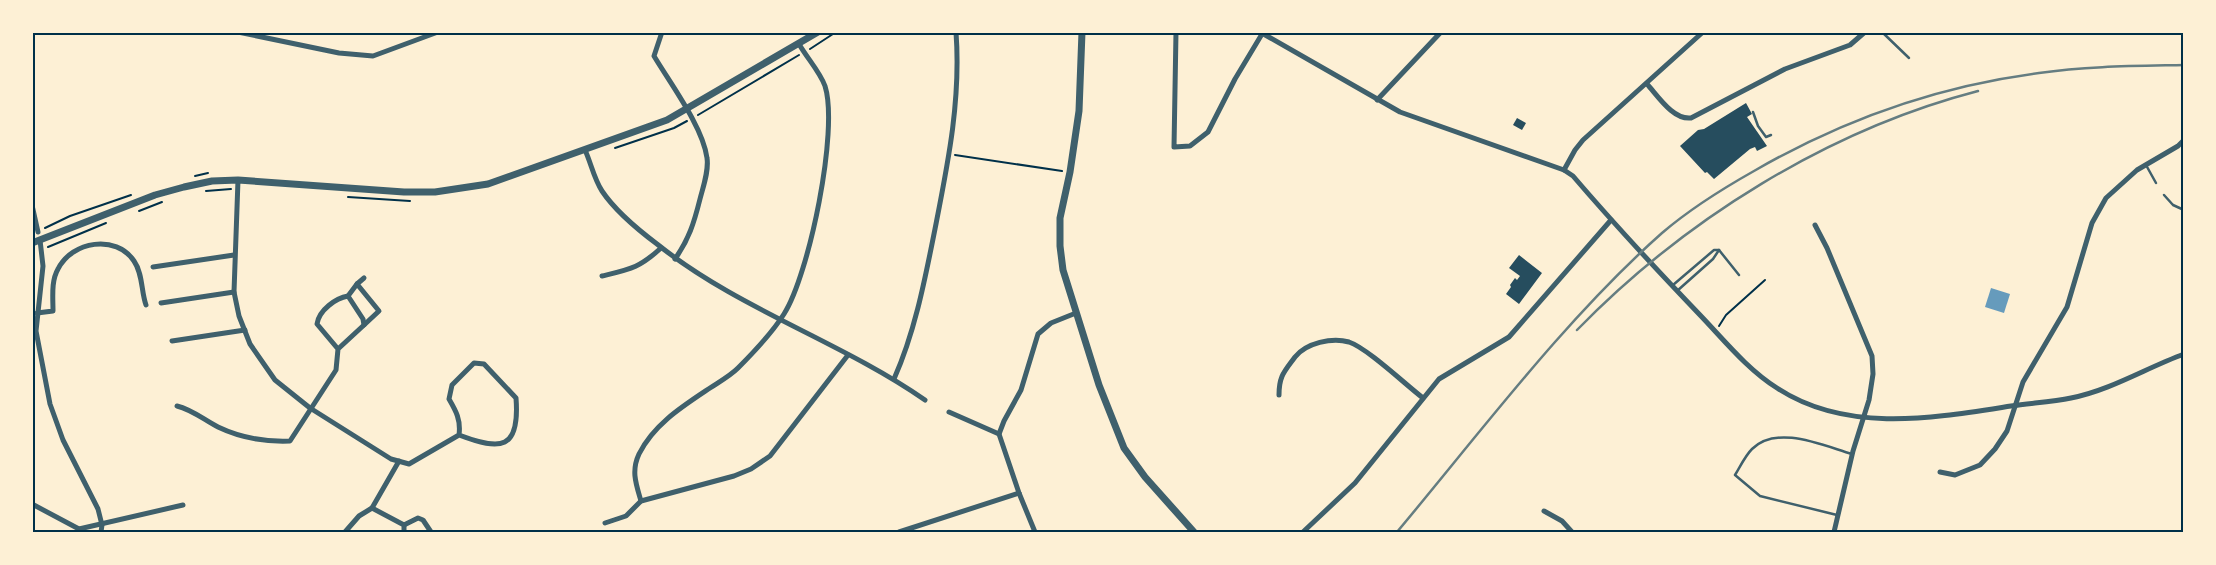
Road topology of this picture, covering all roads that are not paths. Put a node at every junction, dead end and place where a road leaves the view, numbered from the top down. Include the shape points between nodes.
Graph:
1 (238, 32) edge
2 (438, 32) edge
3 (662, 32) edge
4 (956, 32) edge
5 (1082, 32) edge
6 (1176, 32) edge
7 (1441, 32) edge
8 (1702, 32) edge
9 (1865, 32) edge
10 (1882, 32) edge
11 (1261, 33) edge
12 (814, 34) edge
13 (799, 44) junction
14 (1909, 58) dead end
15 (1647, 84) junction
16 (1377, 100) junction
17 (686, 111) junction
18 (1753, 112) dead end
19 (1771, 135) dead end
20 (2184, 140) edge
21 (585, 150) junction
22 (2146, 166) junction
23 (1564, 170) junction
24 (238, 180) junction
25 (2156, 183) dead end
26 (2164, 195) dead end
27 (32, 205) edge
28 (2184, 210) edge
29 (1611, 220) junction
30 (1815, 225) dead end
31 (38, 232) road end
32 (40, 240) junction
33 (32, 243) edge
34 (661, 248) junction
35 (1719, 250) junction
36 (234, 255) junction
37 (675, 258) junction
38 (153, 267) dead end
39 (1739, 275) dead end
40 (602, 276) dead end
41 (364, 278) dead end
42 (357, 284) junction
43 (1672, 286) junction
44 (1677, 291) junction
45 (234, 292) junction
46 (348, 296) junction
47 (161, 304) dead end
48 (146, 305) dead end
49 (37, 313) junction
50 (1076, 313) junction
51 (780, 319) junction
52 (364, 325) junction
53 (245, 330) junction
54 (34, 333) edge
55 (172, 341) dead end
56 (338, 349) junction
57 (2184, 354) edge
58 (848, 355) junction
59 (894, 379) junction
60 (1280, 395) dead end
61 (1423, 398) junction
62 (924, 400) dead end
63 (177, 406) dead end
64 (2014, 406) junction
65 (310, 408) junction
66 (949, 412) dead end
67 (1865, 418) junction
68 (999, 434) junction
69 (459, 435) junction
70 (1852, 454) junction
71 (399, 461) junction
72 (1940, 472) dead end
73 (1019, 493) junction
74 (640, 501) junction
75 (32, 504) edge
76 (184, 505) dead end
77 (372, 508) junction
78 (1544, 512) dead end
79 (1838, 515) junction
80 (605, 523) dead end
81 (102, 525) junction
82 (404, 525) junction
83 (101, 532) edge
84 (346, 532) edge
85 (404, 532) edge
86 (431, 532) edge
87 (899, 532) edge
88 (1035, 532) edge
89 (1194, 532) edge
90 (1304, 532) edge
91 (1572, 532) edge
92 (1834, 532) edge

1 - 2 street via 339,53 373,56
3 - 17 street via 654,56
4 - 59 street via 958,63 950,154 930,258 906,352
5 - 50 street via 1079,110 1059,233 1061,260
6 - 11 street via 1174,147 1190,146 1208,132
7 - 16 street
8 - 15 street
9 - 15 street via 1850,45 1786,70 1691,118 1674,113
10 - 14 lane
11 - 16 street
12 - 13 street
13 - 17 street
13 - 51 street via 824,85 828,102 828,142 814,228 803,268
15 - 23 street via 1584,140
16 - 23 street via 1444,129
17 - 21 street
17 - 37 street via 701,137 707,158 696,218 688,240
18 - 19 lane via 1766,137
20 - 22 street
21 - 24 street via 488,184 435,192
21 - 34 street via 602,191 633,225
22 - 25 lane
22 - 64 street via 2124,180 2106,198 2092,223 2067,307 2023,382
23 - 29 street
24 - 32 street via 177,189
24 - 36 street
26 - 28 lane via 2173,205
27 - 31 street
29 - 43 street
29 - 61 street via 1508,337 1439,379
30 - 67 street via 1872,356 1873,374
32 - 33 street
32 - 49 street via 43,266
34 - 37 street
34 - 40 street via 646,262
35 - 39 lane
35 - 43 lane via 1714,250
35 - 44 lane
36 - 38 street
36 - 45 street
37 - 51 street via 706,280
41 - 42 street
42 - 46 street
42 - 52 street via 379,311
43 - 44 street
44 - 67 street via 1747,364 1785,393 1828,411
45 - 47 street
45 - 53 street
46 - 52 street
46 - 56 street via 337,298 317,324
48 - 49 street via 134,261 125,252 96,243 78,248 64,259 53,285 53,311
49 - 54 street
50 - 68 street via 1051,323 1038,334 1021,390
50 - 89 street via 1124,448
51 - 58 street
51 - 74 street via 736,370 677,410 649,439 634,466
52 - 56 street
53 - 55 street
53 - 65 street via 250,344 275,380
54 - 81 street via 44,366 50,404 63,440 98,509
56 - 65 street via 336,370
57 - 64 street via 2123,381 2072,398
58 - 59 street
58 - 74 street via 770,456 734,476
59 - 62 street
60 - 61 street via 1280,377 1306,347 1321,342 1349,342
61 - 90 street via 1355,483
63 - 65 street via 187,408 233,433 277,442 290,441
64 - 67 street via 1905,419
64 - 72 street via 2007,431 1980,465 1955,475
65 - 71 street
66 - 68 street
67 - 70 street
68 - 73 street
69 - 69 street via 496,446 510,439 514,432 516,398 484,364 474,363 452,385 449,399 458,416
69 - 71 street via 409,464
70 - 79 street
70 - 79 lane via 1791,438 1768,439 1752,449 1735,475 1760,496
71 - 77 street
73 - 87 street
73 - 88 street
74 - 80 street via 626,516
75 - 81 street via 79,529
76 - 81 street
77 - 82 street
77 - 84 street via 359,516
78 - 91 street
79 - 92 street
81 - 83 street
82 - 85 street
82 - 86 street via 418,518

